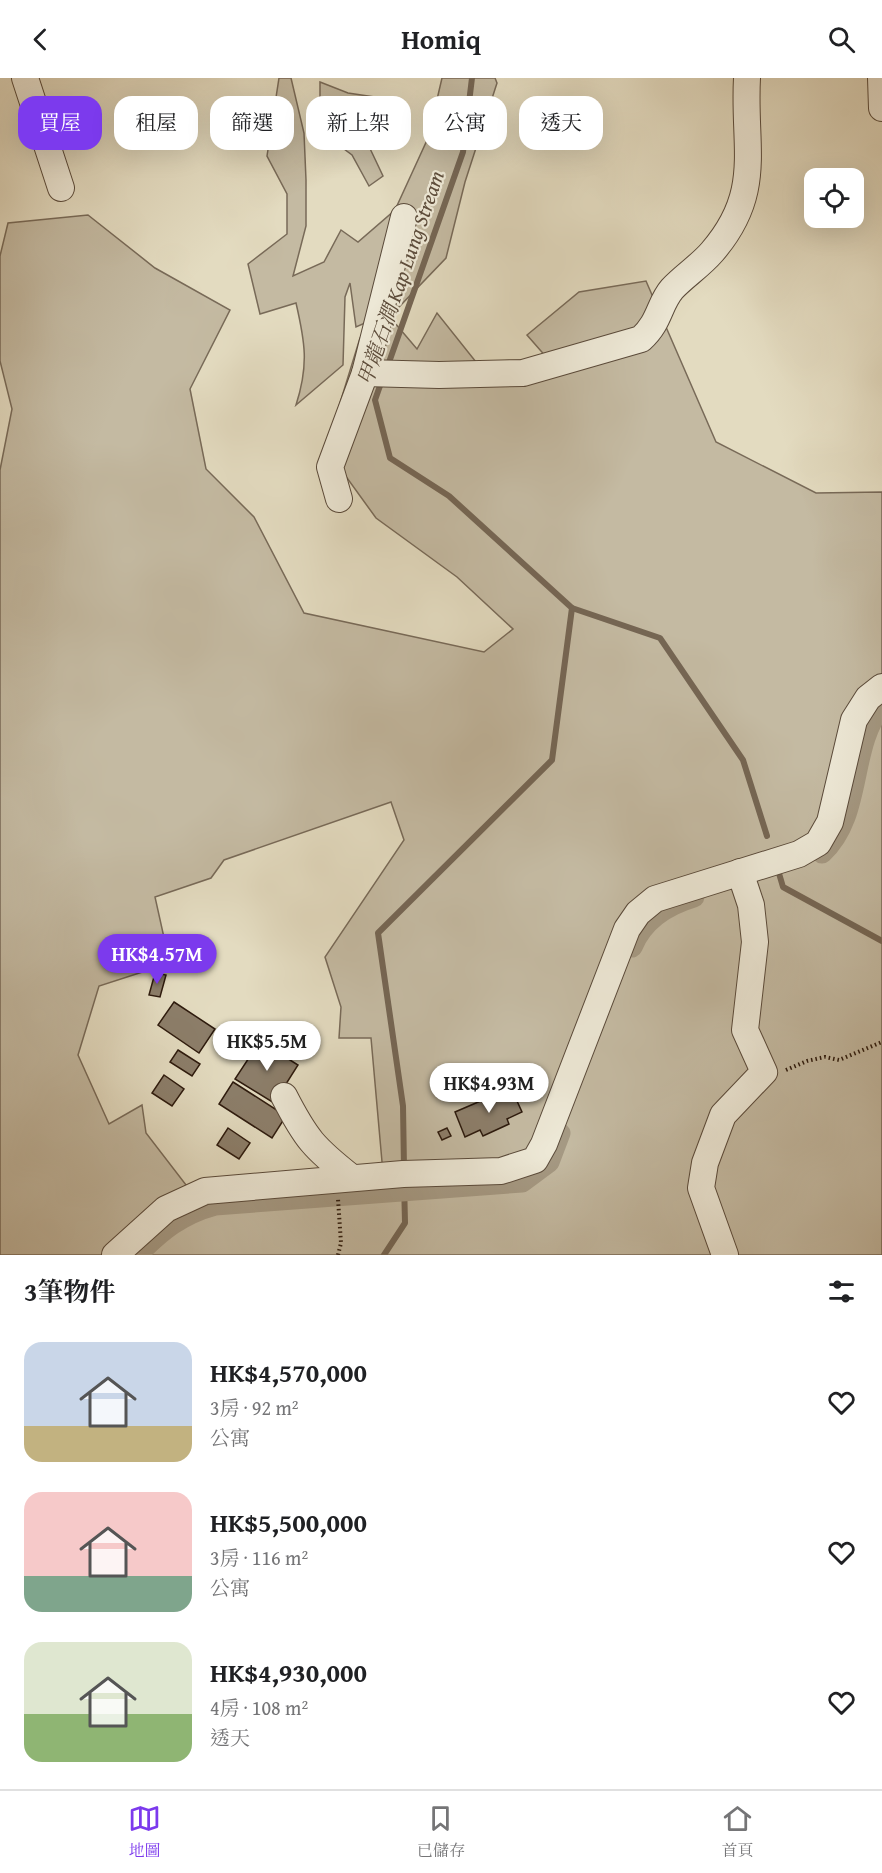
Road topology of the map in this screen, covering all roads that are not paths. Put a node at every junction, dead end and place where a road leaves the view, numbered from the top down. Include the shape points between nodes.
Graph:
1 (25, 78) edge
2 (747, 78) edge
3 (881, 78) edge
4 (882, 108) edge
5 (61, 188) dead end
6 (404, 217) dead end
7 (378, 373) junction
8 (339, 499) dead end
9 (882, 687) edge
10 (744, 883) junction
11 (284, 1096) dead end
12 (352, 1178) junction
13 (116, 1255) edge
14 (725, 1255) edge

1 - 5 street
2 - 7 street via 749,167 737,219 713,251 671,290 654,327 641,339 524,373
3 - 4 street
6 - 7 street
7 - 8 street via 330,467
9 - 10 street via 868,698 854,720 830,822 818,843
10 - 12 street via 654,899 638,913 627,929 535,1160 501,1171
10 - 14 street via 755,942 745,1030 764,1072 723,1115 705,1163 701,1188
11 - 12 street via 304,1135
12 - 13 street via 205,1191 166,1209

